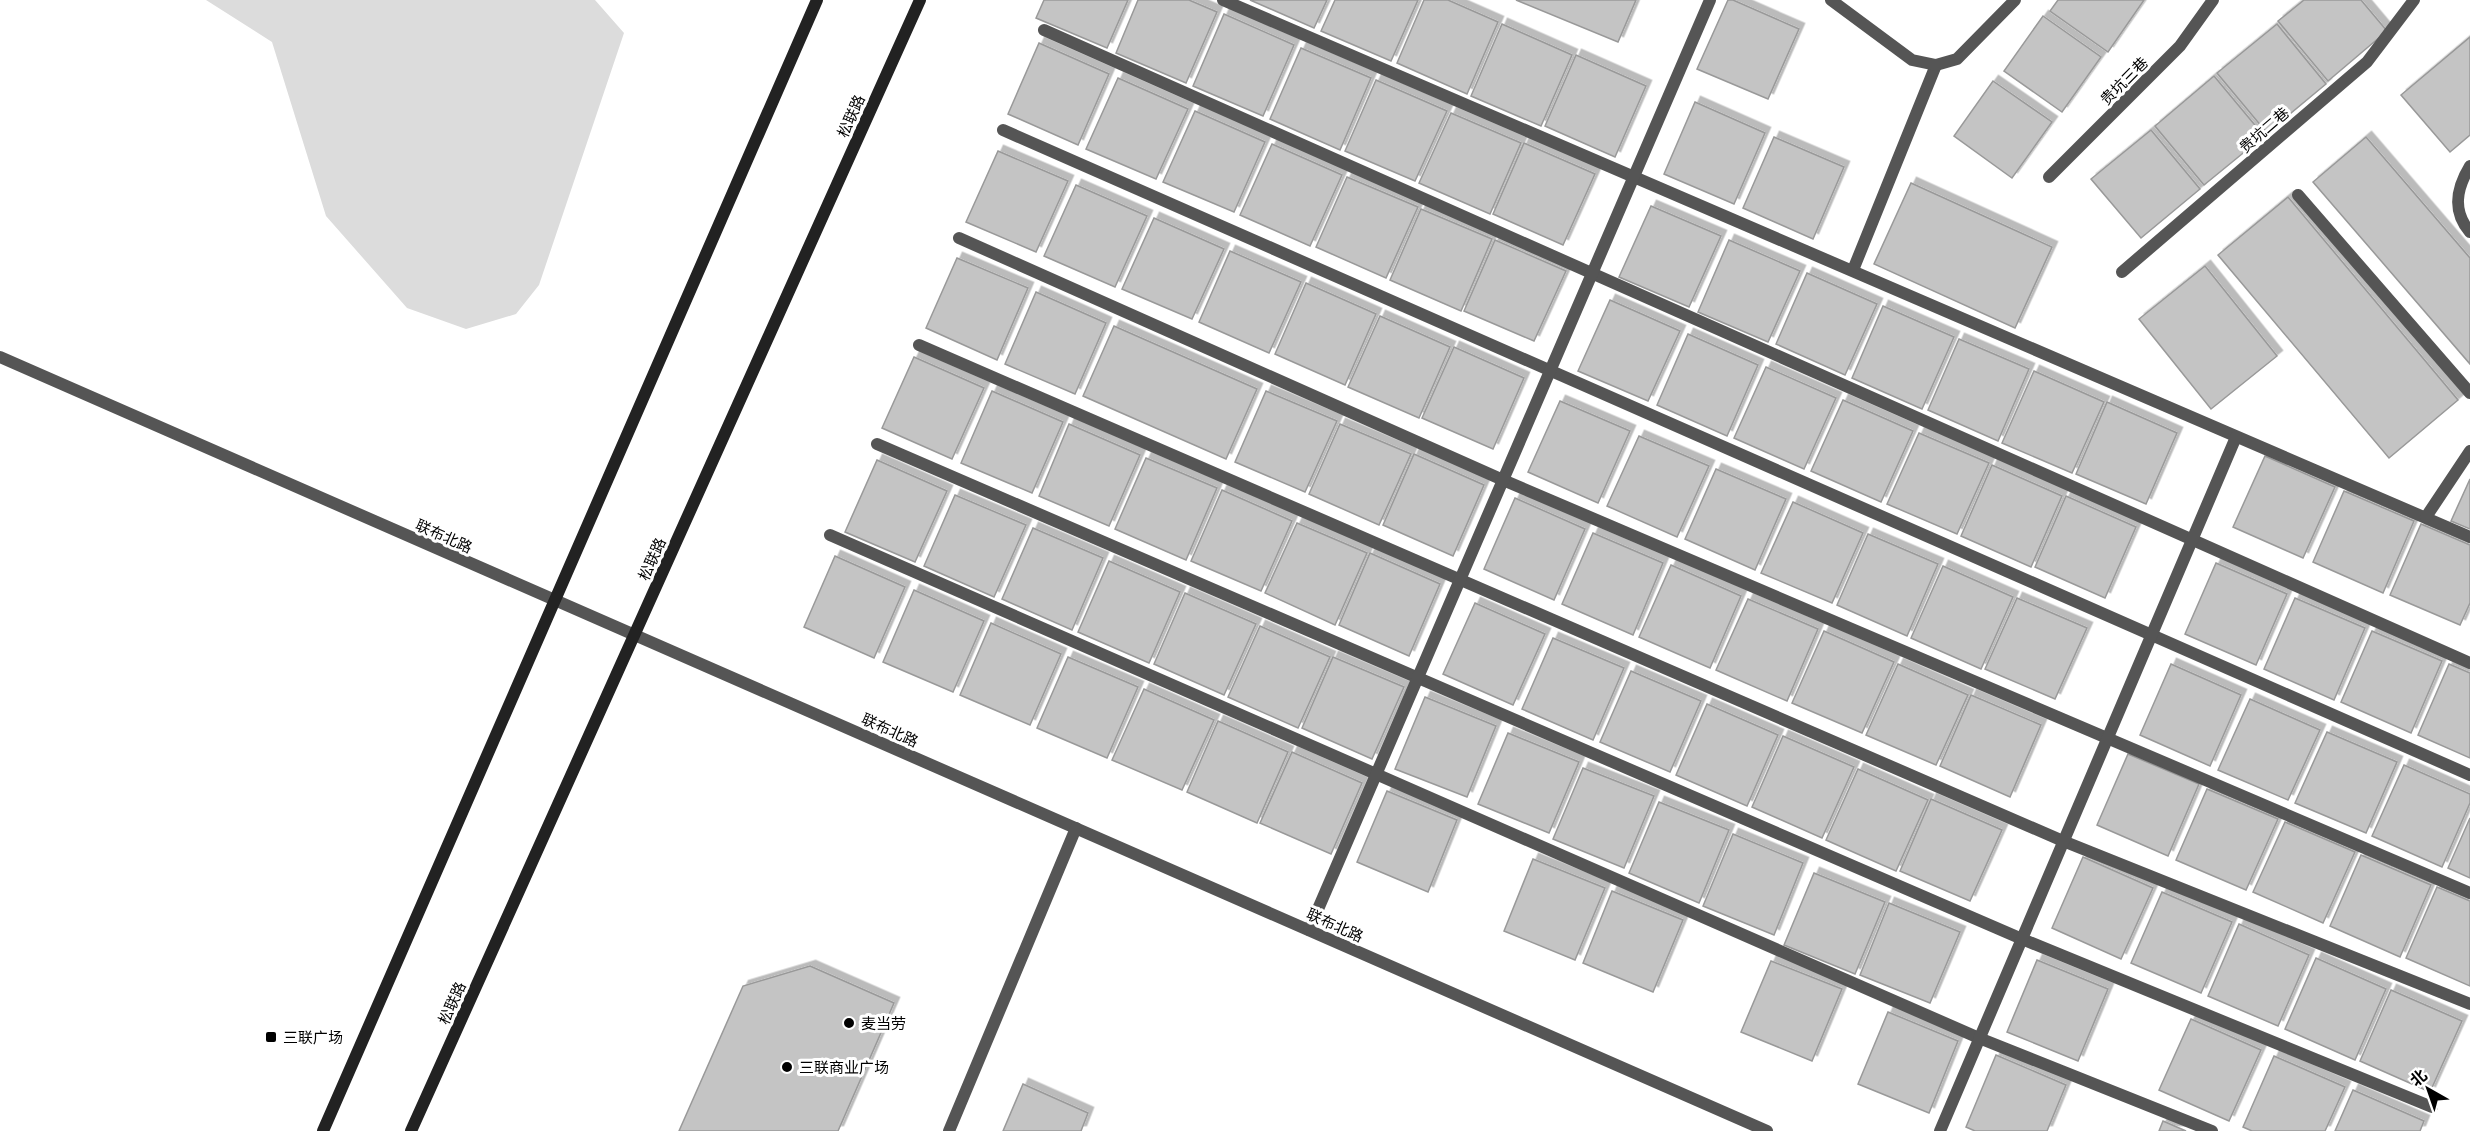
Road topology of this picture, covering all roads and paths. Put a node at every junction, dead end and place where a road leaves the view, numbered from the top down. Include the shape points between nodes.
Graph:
1 (817, 0) edge
2 (920, 0) edge
3 (1223, 0) edge
4 (1710, 0) edge
5 (1831, 0) edge
6 (2015, 0) edge
7 (2213, 0) edge
8 (2414, 0) edge
9 (1044, 30) dead end
10 (1936, 65) junction
11 (1002, 130) dead end
12 (2470, 166) edge
13 (1634, 176) junction
14 (2049, 177) dead end
15 (2298, 195) dead end
16 (2470, 232) edge
17 (959, 238) dead end
18 (1853, 270) junction
19 (2122, 272) dead end
20 (1592, 274) junction
21 (919, 345) dead end
22 (0, 357) edge
23 (1550, 371) junction
24 (2470, 393) edge
25 (2236, 437) junction
26 (877, 444) dead end
27 (2470, 451) edge
28 (1503, 480) junction
29 (2427, 517) junction
30 (830, 535) dead end
31 (2470, 537) edge
32 (2192, 540) junction
33 (1460, 580) junction
34 (555, 600) junction
35 (634, 635) junction
36 (2151, 635) junction
37 (2470, 663) edge
38 (1417, 678) junction
39 (2106, 740) junction
40 (1376, 774) junction
41 (2470, 775) edge
42 (1076, 828) junction
43 (2063, 841) junction
44 (2470, 893) edge
45 (1309, 930) junction
46 (2022, 939) junction
47 (2470, 1004) edge
48 (1979, 1038) junction
49 (2432, 1107) dead end
50 (323, 1131) edge
51 (411, 1131) edge
52 (949, 1131) edge
53 (1767, 1131) edge
54 (1940, 1131) edge
55 (2212, 1131) edge

1 - 34 street
2 - 35 street, 松联路
3 - 13 street
4 - 13 street
5 - 10 street via 1912,60
6 - 10 street via 1957,59
7 - 14 street, 贵坑三巷 via 2180,46
8 - 19 street, 贵坑二巷 via 2367,62
9 - 20 street
10 - 18 street
11 - 23 street
12 - 16 street via 2460,183 2457,204
13 - 18 street
13 - 20 street
15 - 24 street
17 - 28 street
18 - 25 street
20 - 23 street
20 - 32 street
21 - 33 street
22 - 34 street, 联布北路
23 - 28 street
23 - 36 street
25 - 29 street
25 - 32 street
26 - 38 street
27 - 29 street
28 - 33 street
28 - 39 street
29 - 31 street
30 - 40 street
32 - 36 street
32 - 37 street
33 - 38 street
33 - 43 street
34 - 35 street, 联布北路
34 - 50 street
35 - 42 street, 联布北路
35 - 51 street, 松联路
36 - 39 street
36 - 41 street
38 - 40 street
38 - 46 street
39 - 43 street
39 - 44 street
40 - 45 street
40 - 48 street
42 - 45 street, 联布北路
42 - 52 street
43 - 46 street
43 - 47 street
45 - 53 street, 联布北路
46 - 48 street
46 - 49 street
48 - 54 street
48 - 55 street

